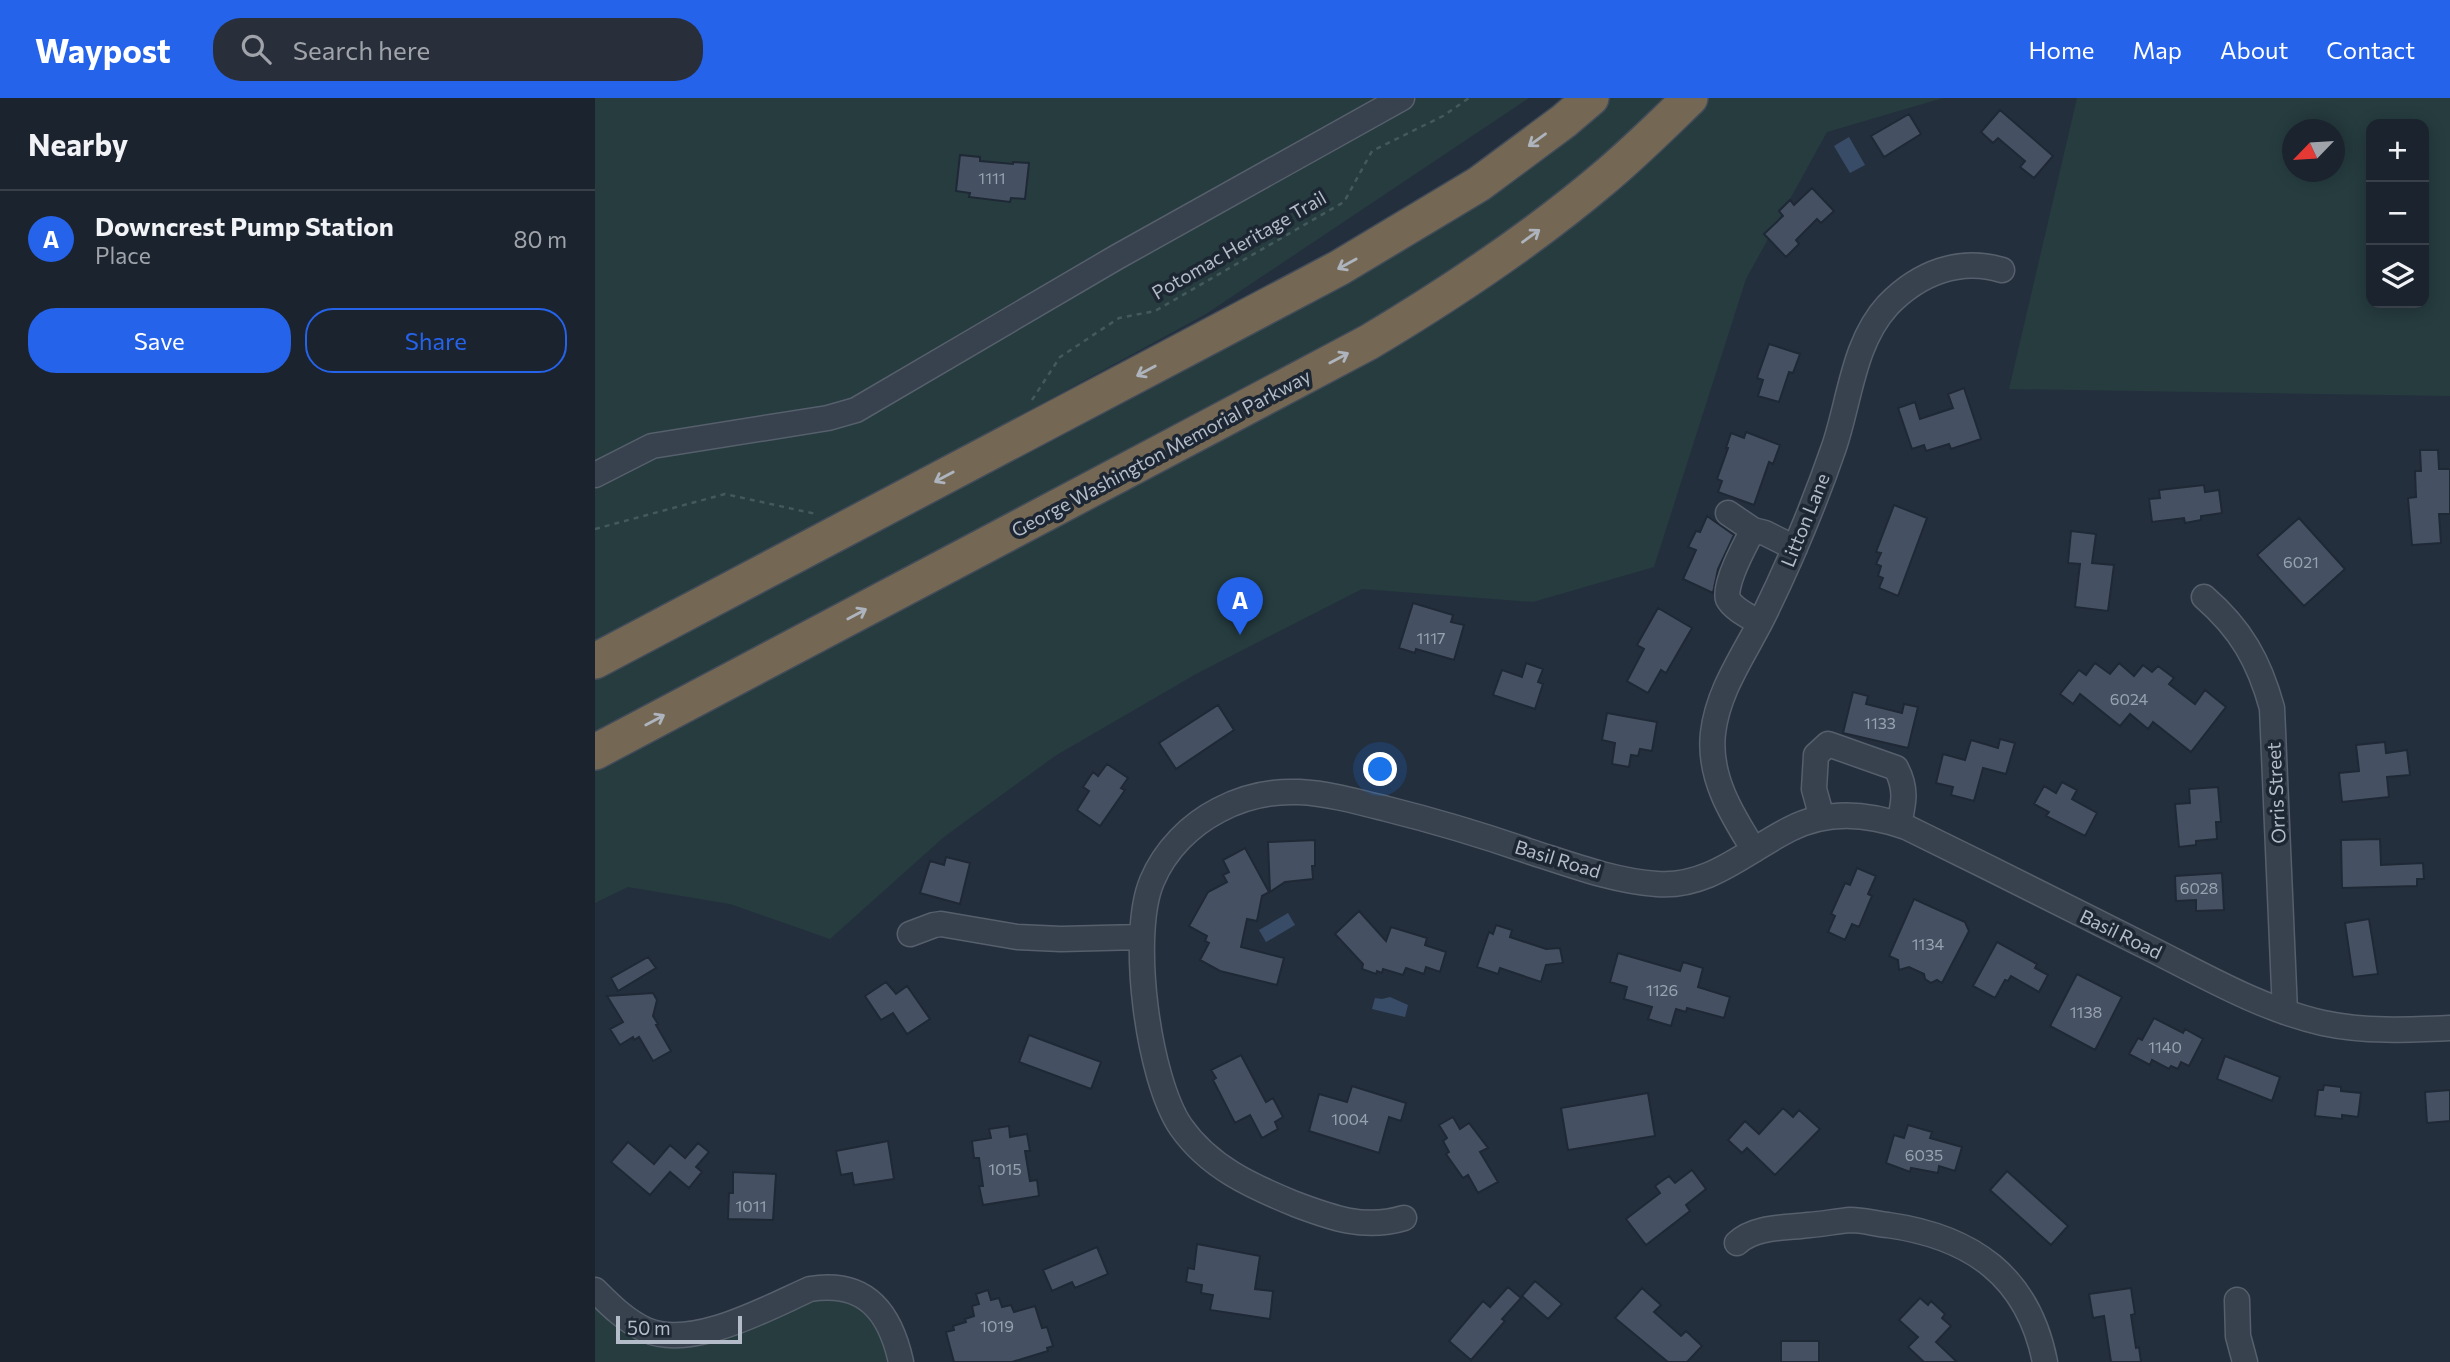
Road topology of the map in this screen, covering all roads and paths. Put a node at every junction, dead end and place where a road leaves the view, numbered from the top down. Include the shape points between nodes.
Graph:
1 (1402, 98) edge
2 (1469, 98) edge
3 (1591, 98) edge
4 (1690, 98) edge
5 (2002, 270) dead end
6 (1027, 409) dead end
7 (595, 475) edge
8 (1728, 513) dead end
9 (822, 515) dead end
10 (595, 529) edge
11 (1753, 530) junction
12 (1795, 548) junction
13 (2204, 597) dead end
14 (1760, 623) junction
15 (595, 661) edge
16 (595, 752) edge
17 (1822, 818) junction
18 (1899, 824) junction
19 (1754, 850) junction
20 (910, 934) dead end
21 (1141, 937) junction
22 (2285, 1012) junction
23 (2450, 1028) edge
24 (1404, 1218) dead end
25 (1737, 1243) dead end
26 (595, 1290) edge
27 (2237, 1300) dead end
28 (901, 1362) edge
29 (2045, 1362) edge
30 (2245, 1362) edge

1 - 7 street via 856,410 652,446
2 - 6 path, Potomac Heritage Trail via 1372,151 1344,202 1155,310 1119,318 1060,357
3 -> 15 highway via 1479,184 1360,257
16 -> 4 highway, George Washington Memorial Parkway via 1369,342 1446,296 1536,233
5 - 12 street, Litton Lane via 1969,264 1929,275 1907,288 1873,324 1862,347 1835,444
8 - 11 street
9 - 10 path via 725,494
11 - 12 street
11 - 14 street via 1727,596
12 - 14 street, Litton Lane
13 - 22 street, Orris Street via 2233,624 2248,647 2271,708
14 - 19 street, Litton Lane via 1723,694 1713,735 1713,757 1725,800
17 - 18 street, Basil Road via 1859,815
17 - 18 street via 1814,789 1816,755 1828,744 1896,768 1904,783
17 - 19 street, Basil Road via 1791,828
18 - 22 street, Basil Road
19 - 21 street, Basil Road via 1708,876 1658,884 1563,863 1416,816 1325,793 1271,793 1220,809 1177,841 1151,882
20 - 21 street via 941,925 1017,937
21 - 24 street, Basil Road via 1160,1081 1167,1102 1194,1143 1236,1178 1320,1213 1350,1223
22 - 23 street, Basil Road via 2352,1028
25 - 29 street via 1760,1231 1852,1220 1953,1241 1986,1261 2019,1297 2039,1334
26 - 28 street via 646,1330 681,1335 714,1329 810,1289 843,1288 860,1294 886,1318
27 - 30 street via 2238,1336

